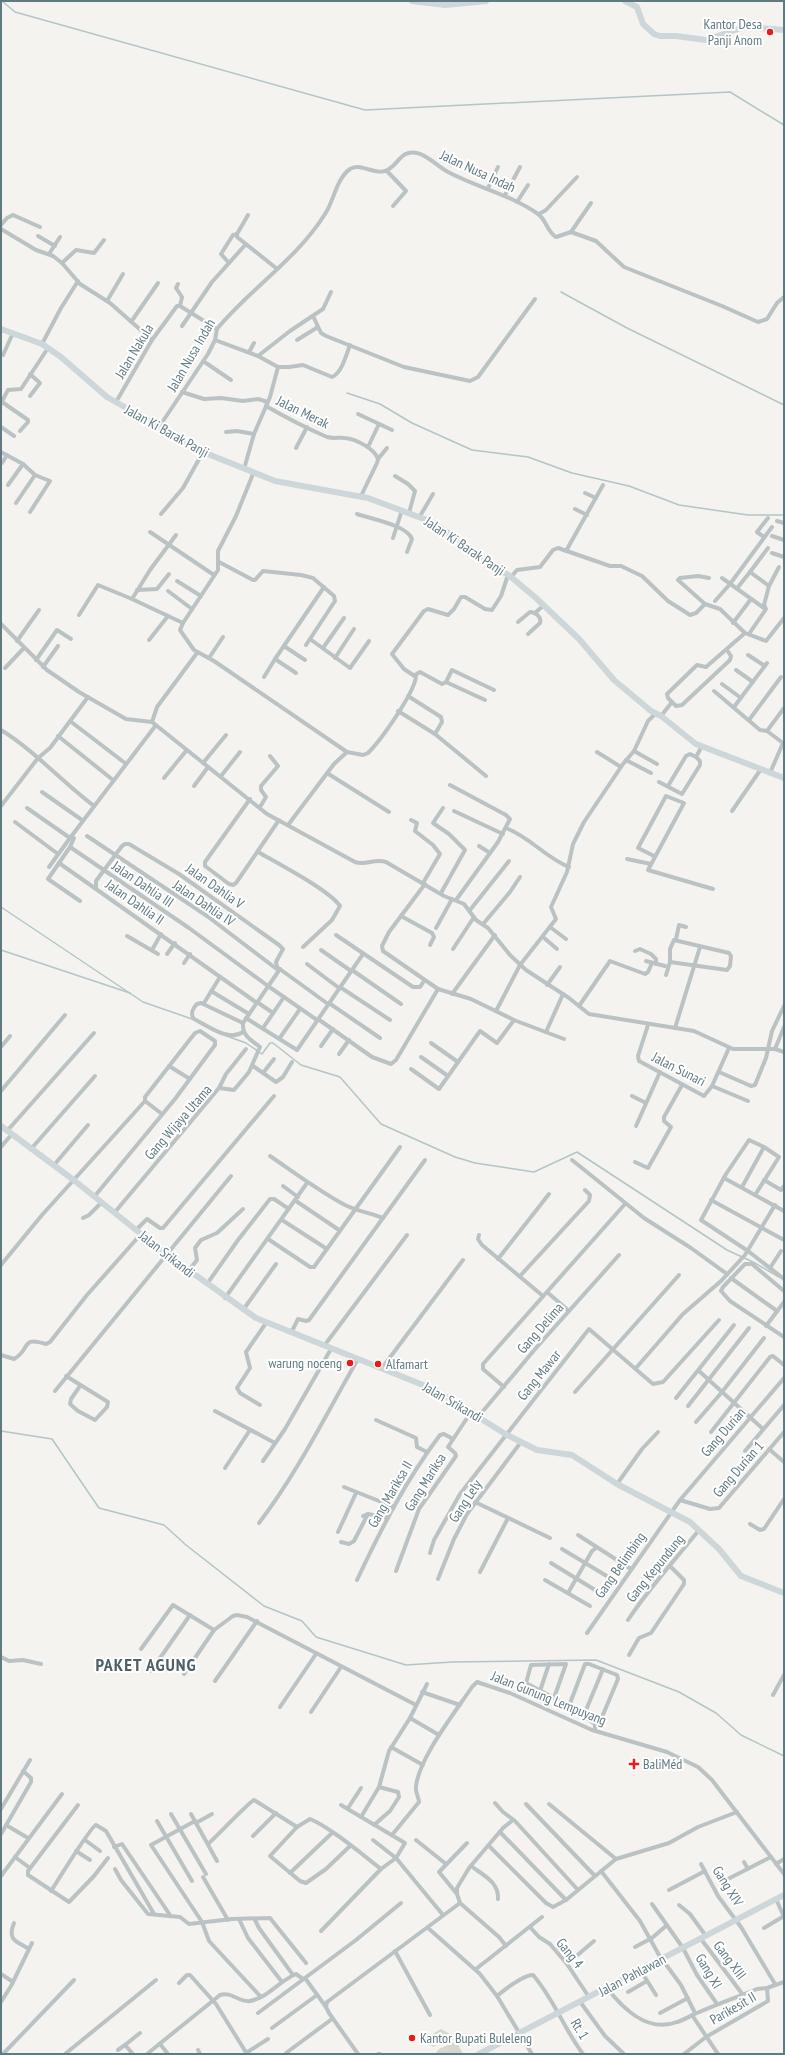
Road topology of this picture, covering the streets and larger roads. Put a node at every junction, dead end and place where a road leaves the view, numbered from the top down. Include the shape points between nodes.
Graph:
1 (412, 1) edge
2 (486, 1) edge
3 (625, 1) edge
4 (784, 30) edge
5 (498, 167) dead end
6 (520, 167) dead end
7 (386, 171) junction
8 (577, 177) dead end
9 (528, 185) dead end
10 (488, 188) junction
11 (505, 195) junction
12 (517, 202) junction
13 (591, 203) dead end
14 (393, 206) dead end
15 (539, 214) junction
16 (248, 215) dead end
17 (1, 225) edge
18 (40, 227) dead end
19 (1, 229) edge
20 (571, 232) junction
21 (237, 234) junction
22 (38, 236) dead end
23 (60, 237) dead end
24 (104, 240) dead end
25 (246, 244) junction
26 (55, 246) junction
27 (49, 254) junction
28 (62, 263) junction
29 (229, 263) junction
30 (276, 268) junction
31 (123, 274) dead end
32 (78, 281) junction
33 (158, 283) dead end
34 (178, 284) dead end
35 (331, 292) dead end
36 (784, 297) edge
37 (535, 299) dead end
38 (107, 301) junction
39 (180, 306) junction
40 (190, 312) junction
41 (312, 316) junction
42 (131, 322) junction
43 (182, 326) dead end
44 (318, 327) junction
45 (217, 328) junction
46 (1, 329) edge
47 (13, 333) junction
48 (152, 340) junction
49 (215, 340) junction
50 (297, 340) dead end
51 (254, 342) dead end
52 (42, 344) junction
53 (350, 345) junction
54 (48, 348) junction
55 (249, 352) junction
56 (3, 355) dead end
57 (258, 356) junction
58 (203, 361) junction
59 (278, 367) junction
60 (30, 374) junction
61 (231, 380) dead end
62 (182, 392) junction
63 (30, 396) dead end
64 (116, 402) junction
65 (1, 403) edge
66 (267, 404) junction
67 (358, 414) dead end
68 (379, 424) junction
69 (1, 427) edge
70 (159, 427) junction
71 (307, 427) junction
72 (392, 430) dead end
73 (20, 431) dead end
74 (226, 432) dead end
75 (254, 434) junction
76 (14, 436) dead end
77 (368, 447) junction
78 (296, 448) dead end
79 (387, 448) dead end
80 (1, 452) edge
81 (203, 452) junction
82 (7, 455) junction
83 (378, 459) junction
84 (2, 463) dead end
85 (23, 464) junction
86 (244, 470) junction
87 (35, 474) junction
88 (253, 474) junction
89 (395, 476) dead end
90 (8, 485) dead end
91 (603, 485) dead end
92 (585, 493) dead end
93 (433, 494) dead end
94 (361, 496) junction
95 (596, 498) junction
96 (16, 503) dead end
97 (575, 509) dead end
98 (402, 510) junction
99 (30, 512) dead end
100 (409, 513) junction
101 (160, 514) dead end
102 (357, 514) dead end
103 (587, 515) junction
104 (420, 516) junction
105 (768, 518) dead end
106 (777, 521) dead end
107 (784, 523) edge
108 (397, 527) junction
109 (772, 527) dead end
110 (150, 532) dead end
111 (176, 535) dead end
112 (772, 536) dead end
113 (764, 537) junction
114 (393, 538) dead end
115 (784, 540) edge
116 (168, 545) junction
117 (768, 548) dead end
118 (566, 551) junction
119 (407, 552) dead end
120 (772, 553) dead end
121 (784, 557) edge
122 (219, 562) junction
123 (779, 567) dead end
124 (750, 572) junction
125 (169, 574) dead end
126 (214, 575) junction
127 (509, 576) junction
128 (709, 578) dead end
129 (722, 578) dead end
130 (178, 581) dead end
131 (730, 584) junction
132 (769, 586) junction
133 (324, 587) junction
134 (738, 587) dead end
135 (137, 590) junction
136 (168, 591) dead end
137 (201, 596) junction
138 (132, 599) junction
139 (752, 599) junction
140 (715, 601) dead end
141 (705, 604) junction
142 (544, 605) junction
143 (192, 609) junction
144 (766, 609) junction
145 (40, 610) dead end
146 (535, 613) junction
147 (79, 615) dead end
148 (168, 616) junction
149 (344, 618) dead end
150 (784, 618) edge
151 (518, 622) dead end
152 (183, 623) junction
153 (733, 623) junction
154 (1, 624) edge
155 (354, 630) dead end
156 (747, 633) junction
157 (528, 634) dead end
158 (223, 637) dead end
159 (71, 639) dead end
160 (310, 639) junction
161 (149, 640) dead end
162 (17, 641) junction
163 (369, 641) dead end
164 (306, 645) dead end
165 (58, 646) dead end
166 (284, 646) junction
167 (24, 648) junction
168 (323, 648) junction
169 (727, 650) junction
170 (197, 653) junction
171 (748, 655) dead end
172 (209, 658) junction
173 (335, 658) junction
174 (275, 659) junction
175 (36, 660) junction
176 (305, 660) dead end
177 (44, 667) junction
178 (5, 668) dead end
179 (736, 670) dead end
180 (296, 673) dead end
181 (415, 675) junction
182 (264, 676) dead end
183 (781, 677) dead end
184 (446, 682) junction
185 (753, 682) junction
186 (722, 684) dead end
187 (494, 690) dead end
188 (714, 691) dead end
189 (408, 696) junction
190 (88, 697) junction
191 (741, 698) junction
192 (485, 700) dead end
193 (672, 702) junction
194 (734, 707) junction
195 (784, 708) edge
196 (398, 710) junction
197 (658, 715) junction
198 (748, 720) junction
199 (70, 722) junction
200 (154, 724) junction
201 (1, 730) edge
202 (767, 731) junction
203 (435, 734) junction
204 (226, 735) dead end
205 (58, 736) junction
206 (702, 746) junction
207 (186, 750) junction
208 (634, 751) junction
209 (240, 752) dead end
210 (347, 752) junction
211 (596, 752) dead end
212 (270, 756) dead end
213 (696, 757) junction
214 (38, 758) junction
215 (626, 760) junction
216 (126, 763) junction
217 (203, 763) junction
218 (657, 764) dead end
219 (208, 767) junction
220 (621, 767) junction
221 (761, 769) junction
222 (327, 773) junction
223 (651, 773) dead end
224 (770, 773) junction
225 (221, 776) junction
226 (486, 776) dead end
227 (164, 778) dead end
228 (784, 778) edge
229 (113, 780) junction
230 (658, 782) dead end
231 (450, 785) dead end
232 (194, 786) dead end
233 (668, 786) junction
234 (42, 792) dead end
235 (682, 794) junction
236 (250, 799) junction
237 (679, 800) junction
238 (1, 806) edge
239 (94, 806) junction
240 (260, 807) junction
241 (27, 808) dead end
242 (443, 808) dead end
243 (454, 811) dead end
244 (732, 811) dead end
245 (389, 812) dead end
246 (82, 820) junction
247 (279, 820) junction
248 (411, 820) dead end
249 (16, 822) dead end
250 (288, 825) junction
251 (506, 828) junction
252 (503, 834) junction
253 (87, 836) dead end
254 (72, 838) junction
255 (479, 846) dead end
256 (70, 847) junction
257 (258, 852) junction
258 (490, 853) junction
259 (58, 854) junction
260 (115, 855) junction
261 (654, 856) junction
262 (628, 859) dead end
263 (509, 861) dead end
264 (59, 863) junction
265 (651, 864) junction
266 (49, 866) dead end
267 (569, 868) junction
268 (103, 870) junction
269 (520, 876) dead end
270 (424, 884) junction
271 (96, 889) junction
272 (713, 889) dead end
273 (441, 893) junction
274 (454, 900) junction
275 (80, 901) dead end
276 (470, 910) junction
277 (401, 916) junction
278 (474, 917) junction
279 (484, 923) junction
280 (550, 927) junction
281 (686, 927) dead end
282 (436, 928) dead end
283 (161, 934) junction
284 (336, 935) dead end
285 (495, 935) junction
286 (127, 936) dead end
287 (543, 937) junction
288 (566, 939) dead end
289 (676, 940) junction
290 (175, 943) junction
291 (430, 945) dead end
292 (700, 947) junction
293 (304, 948) dead end
294 (453, 949) dead end
295 (557, 949) dead end
296 (152, 950) junction
297 (321, 950) dead end
298 (635, 951) dead end
299 (158, 954) dead end
300 (167, 954) dead end
301 (190, 954) junction
302 (363, 954) junction
303 (646, 961) dead end
304 (670, 962) junction
305 (184, 963) dead end
306 (654, 963) junction
307 (307, 964) dead end
308 (520, 964) junction
309 (665, 966) dead end
310 (695, 966) junction
311 (560, 967) dead end
312 (279, 970) junction
313 (351, 970) junction
314 (666, 975) dead end
315 (220, 977) junction
316 (424, 981) junction
317 (547, 985) junction
318 (268, 986) junction
319 (340, 987) junction
320 (438, 989) junction
321 (211, 990) junction
322 (452, 994) junction
323 (564, 994) junction
324 (284, 997) junction
325 (257, 1002) junction
326 (204, 1003) junction
327 (328, 1003) junction
328 (401, 1004) dead end
329 (579, 1006) junction
330 (784, 1006) edge
331 (300, 1009) junction
332 (496, 1010) junction
333 (273, 1013) junction
334 (65, 1015) dead end
335 (248, 1016) junction
336 (317, 1020) junction
337 (390, 1020) dead end
338 (514, 1020) junction
339 (243, 1024) junction
340 (648, 1025) junction
341 (784, 1026) edge
342 (263, 1028) junction
343 (675, 1028) junction
344 (333, 1029) junction
345 (243, 1032) junction
346 (546, 1032) junction
347 (94, 1033) dead end
348 (10, 1036) dead end
349 (380, 1038) dead end
350 (279, 1039) junction
351 (349, 1040) junction
352 (564, 1040) dead end
353 (431, 1043) dead end
354 (321, 1046) dead end
355 (1, 1047) edge
356 (729, 1048) junction
357 (246, 1049) dead end
358 (768, 1049) junction
359 (775, 1049) junction
360 (784, 1052) edge
361 (339, 1054) dead end
362 (421, 1057) dead end
363 (274, 1059) dead end
364 (292, 1062) dead end
365 (458, 1062) junction
366 (169, 1066) junction
367 (253, 1066) junction
368 (411, 1070) dead end
369 (660, 1072) junction
370 (719, 1072) junction
371 (263, 1073) junction
372 (95, 1076) dead end
373 (448, 1076) junction
374 (190, 1079) junction
375 (682, 1085) junction
376 (712, 1086) junction
377 (2, 1088) edge
378 (219, 1088) junction
379 (274, 1096) dead end
380 (632, 1096) dead end
381 (145, 1101) junction
382 (748, 1101) dead end
383 (646, 1103) junction
384 (162, 1114) junction
385 (88, 1125) dead end
386 (1, 1126) edge
387 (636, 1126) dead end
388 (9, 1132) junction
389 (1, 1147) edge
390 (400, 1147) dead end
391 (764, 1147) junction
392 (32, 1149) junction
393 (270, 1156) dead end
394 (425, 1160) dead end
395 (572, 1160) dead end
396 (635, 1162) dead end
397 (54, 1165) junction
398 (231, 1176) dead end
399 (724, 1178) junction
400 (764, 1180) junction
401 (75, 1181) junction
402 (307, 1183) junction
403 (283, 1186) dead end
404 (742, 1186) junction
405 (784, 1186) edge
406 (586, 1190) dead end
407 (549, 1194) dead end
408 (755, 1195) junction
409 (94, 1197) junction
410 (297, 1199) junction
411 (711, 1200) junction
412 (102, 1202) junction
413 (625, 1204) junction
414 (775, 1205) junction
415 (243, 1209) dead end
416 (289, 1209) junction
417 (354, 1209) junction
418 (784, 1211) edge
419 (115, 1212) junction
420 (82, 1218) dead end
421 (383, 1218) junction
422 (282, 1220) junction
423 (762, 1228) junction
424 (136, 1230) junction
425 (339, 1230) junction
426 (141, 1234) junction
427 (407, 1235) dead end
428 (479, 1235) dead end
429 (268, 1239) junction
430 (784, 1240) edge
431 (327, 1248) junction
432 (748, 1251) junction
433 (781, 1251) dead end
434 (166, 1254) junction
435 (619, 1255) dead end
436 (498, 1259) junction
437 (463, 1260) dead end
438 (276, 1264) dead end
439 (1, 1265) edge
440 (770, 1268) junction
441 (189, 1270) junction
442 (727, 1274) junction
443 (679, 1275) dead end
444 (520, 1276) junction
445 (731, 1278) junction
446 (784, 1279) edge
447 (207, 1284) junction
448 (784, 1291) edge
449 (547, 1292) junction
450 (543, 1296) junction
451 (225, 1298) junction
452 (784, 1302) edge
453 (243, 1310) junction
454 (569, 1311) junction
455 (777, 1311) junction
456 (719, 1320) dead end
457 (266, 1323) junction
458 (734, 1325) dead end
459 (766, 1326) junction
460 (750, 1328) dead end
461 (291, 1333) junction
462 (783, 1335) edge
463 (764, 1338) dead end
464 (324, 1346) junction
465 (331, 1349) junction
466 (613, 1350) junction
467 (1, 1355) edge
468 (358, 1359) junction
469 (784, 1365) edge
470 (382, 1368) junction
471 (636, 1368) junction
472 (699, 1372) junction
473 (66, 1376) junction
474 (784, 1378) edge
475 (709, 1380) junction
476 (80, 1386) junction
477 (504, 1387) junction
478 (55, 1391) dead end
479 (575, 1392) dead end
480 (722, 1392) junction
481 (676, 1398) dead end
482 (734, 1403) junction
483 (260, 1405) dead end
484 (784, 1405) edge
485 (688, 1406) dead end
486 (215, 1411) dead end
487 (471, 1412) junction
488 (478, 1417) junction
489 (750, 1417) junction
490 (376, 1420) dead end
491 (696, 1422) dead end
492 (762, 1429) junction
493 (250, 1430) junction
494 (658, 1432) dead end
495 (711, 1432) dead end
496 (784, 1432) edge
497 (507, 1435) junction
498 (453, 1439) junction
499 (521, 1442) junction
500 (275, 1443) junction
501 (769, 1450) junction
502 (744, 1451) dead end
503 (427, 1452) junction
504 (263, 1461) dead end
505 (784, 1462) edge
506 (225, 1468) dead end
507 (617, 1484) junction
508 (344, 1487) dead end
509 (356, 1492) junction
510 (784, 1499) edge
511 (680, 1500) junction
512 (475, 1502) junction
513 (394, 1507) junction
514 (671, 1511) junction
515 (388, 1518) junction
516 (508, 1518) junction
517 (259, 1523) dead end
518 (750, 1524) dead end
519 (699, 1530) junction
520 (338, 1532) dead end
521 (578, 1535) dead end
522 (550, 1538) dead end
523 (341, 1542) dead end
524 (596, 1548) junction
525 (562, 1549) dead end
526 (430, 1553) dead end
527 (586, 1562) junction
528 (551, 1563) dead end
529 (670, 1567) junction
530 (631, 1569) junction
531 (396, 1571) dead end
532 (480, 1572) dead end
533 (610, 1578) dead end
534 (438, 1579) dead end
535 (576, 1579) junction
536 (357, 1580) dead end
537 (545, 1580) dead end
538 (568, 1593) junction
539 (600, 1593) dead end
540 (784, 1593) edge
541 (590, 1606) dead end
542 (190, 1614) junction
543 (628, 1620) dead end
544 (257, 1621) junction
545 (214, 1630) junction
546 (587, 1633) dead end
547 (141, 1650) dead end
548 (316, 1654) junction
549 (629, 1655) dead end
550 (1, 1657) edge
551 (41, 1664) dead end
552 (549, 1664) junction
553 (341, 1667) junction
554 (603, 1669) junction
555 (151, 1670) dead end
556 (184, 1674) dead end
557 (784, 1675) edge
558 (215, 1681) dead end
559 (427, 1684) dead end
560 (540, 1691) junction
561 (422, 1692) junction
562 (773, 1695) dead end
563 (554, 1698) junction
564 (416, 1705) junction
565 (460, 1705) junction
566 (568, 1706) junction
567 (280, 1707) dead end
568 (311, 1712) dead end
569 (584, 1715) junction
570 (602, 1717) dead end
571 (410, 1718) junction
572 (595, 1730) junction
573 (439, 1735) junction
574 (391, 1747) junction
575 (30, 1760) dead end
576 (424, 1765) junction
577 (23, 1772) junction
578 (379, 1787) junction
579 (361, 1788) dead end
580 (62, 1794) dead end
581 (495, 1803) dead end
582 (526, 1804) dead end
583 (549, 1804) dead end
584 (78, 1805) dead end
585 (341, 1805) dead end
586 (348, 1808) junction
587 (1, 1809) edge
588 (736, 1812) junction
589 (276, 1813) junction
590 (172, 1814) dead end
591 (191, 1814) dead end
592 (212, 1814) dead end
593 (361, 1817) junction
594 (513, 1820) junction
595 (157, 1821) dead end
596 (196, 1822) junction
597 (4, 1825) edge
598 (374, 1825) junction
599 (297, 1827) junction
600 (180, 1829) junction
601 (500, 1832) junction
602 (332, 1833) junction
603 (1, 1834) edge
604 (392, 1835) junction
605 (253, 1836) dead end
606 (166, 1837) junction
607 (28, 1838) junction
608 (85, 1840) junction
609 (374, 1840) dead end
610 (416, 1840) dead end
611 (467, 1843) dead end
612 (208, 1844) junction
613 (350, 1846) junction
614 (489, 1846) junction
615 (114, 1847) junction
616 (76, 1851) junction
617 (100, 1851) dead end
618 (15, 1857) junction
619 (771, 1857) junction
620 (108, 1858) dead end
621 (396, 1858) junction
622 (616, 1859) junction
623 (784, 1859) edge
624 (90, 1860) dead end
625 (217, 1861) dead end
626 (744, 1862) dead end
627 (446, 1864) junction
628 (701, 1864) dead end
629 (776, 1864) junction
630 (471, 1866) junction
631 (30, 1868) junction
632 (115, 1869) dead end
633 (381, 1869) junction
634 (748, 1869) junction
635 (601, 1871) junction
636 (705, 1871) junction
637 (290, 1873) junction
638 (784, 1874) edge
639 (1, 1876) edge
640 (595, 1876) junction
641 (726, 1880) dead end
642 (192, 1881) dead end
643 (578, 1890) junction
644 (669, 1890) dead end
645 (51, 1891) junction
646 (457, 1894) junction
647 (784, 1895) edge
648 (498, 1899) dead end
649 (776, 1899) junction
650 (566, 1900) junction
651 (401, 1903) dead end
652 (460, 1903) junction
653 (652, 1904) dead end
654 (680, 1905) dead end
655 (154, 1914) junction
656 (170, 1915) junction
657 (443, 1915) junction
658 (784, 1916) edge
659 (542, 1917) dead end
660 (240, 1919) junction
661 (228, 1920) junction
662 (255, 1920) junction
663 (736, 1920) junction
664 (202, 1922) junction
665 (14, 1923) dead end
666 (667, 1925) junction
667 (530, 1927) junction
668 (428, 1928) junction
669 (764, 1928) dead end
670 (321, 1931) dead end
671 (703, 1938) junction
672 (650, 1939) junction
673 (594, 1941) dead end
674 (32, 1943) dead end
675 (506, 1946) junction
676 (636, 1947) dead end
677 (683, 1948) junction
678 (29, 1949) junction
679 (395, 1951) junction
680 (662, 1960) junction
681 (306, 1963) dead end
682 (567, 1964) junction
683 (476, 1969) junction
684 (641, 1971) junction
685 (1, 1974) edge
686 (293, 1975) junction
687 (304, 1979) junction
688 (74, 1980) dead end
689 (156, 1980) dead end
690 (647, 1981) junction
691 (13, 1982) junction
692 (282, 1982) junction
693 (784, 1982) edge
694 (179, 1983) dead end
695 (775, 1984) junction
696 (608, 1988) junction
697 (767, 1988) junction
698 (628, 1992) dead end
699 (317, 1995) junction
700 (656, 1995) dead end
701 (743, 1995) junction
702 (497, 1996) junction
703 (261, 1997) junction
704 (590, 1998) junction
705 (688, 1998) junction
706 (213, 2000) junction
707 (1, 2002) edge
708 (581, 2002) junction
709 (717, 2004) junction
710 (326, 2008) junction
711 (258, 2013) dead end
712 (660, 2013) dead end
713 (559, 2014) junction
714 (430, 2015) dead end
715 (692, 2015) junction
716 (332, 2018) junction
717 (272, 2028) dead end
718 (140, 2033) dead end
719 (520, 2033) junction
720 (706, 2037) junction
721 (268, 2039) dead end
722 (160, 2044) junction
723 (125, 2045) junction
724 (118, 2050) dead end
725 (245, 2053) edge
726 (286, 2053) dead end
727 (3, 2054) edge
728 (65, 2054) edge
729 (133, 2054) edge
730 (147, 2054) edge
731 (168, 2054) edge
732 (358, 2054) edge
733 (479, 2054) edge
734 (532, 2054) edge
735 (583, 2054) edge
736 (624, 2054) edge
737 (684, 2054) edge
738 (718, 2054) edge

1 - 2 street via 445,5
3 - 4 street via 637,7 643,24 660,36 706,40 744,27
5 - 10 street
6 - 11 street
7 - 10 street, Jalan Nusa Indah via 404,154 418,153 450,173
7 - 14 street via 406,191
7 - 30 street, Jalan Nusa Indah via 377,172 357,167 349,170 315,228
8 - 15 street via 546,210
9 - 12 street
10 - 11 street, Jalan Nusa Indah
11 - 12 street, Jalan Nusa Indah
12 - 15 street, Jalan Nusa Indah
13 - 20 street
15 - 20 street, Jalan Nusa Indah via 556,237
16 - 21 street
17 - 18 street via 13,215
19 - 27 street via 36,250
20 - 36 street, Jalan Nusa Indah via 600,244 624,267 754,321 767,320 777,303
21 - 25 street
21 - 29 street via 221,254
22 - 26 street
23 - 26 street
24 - 28 street via 94,253 76,250
25 - 29 street
25 - 30 street
26 - 27 street
27 - 28 street
28 - 32 street
29 - 40 street
30 - 45 street, Jalan Nusa Indah
31 - 38 street
32 - 38 street
32 - 52 street
33 - 42 street
34 - 39 street via 176,288 182,297
35 - 41 street via 325,307
37 - 53 street via 478,377 470,381 404,367
38 - 42 street
39 - 40 street
39 - 48 street, Jalan Nakula via 175,307
40 - 43 street
40 - 45 street
41 - 44 street
41 - 57 street
42 - 48 street
44 - 50 street
44 - 53 street via 326,336
45 - 49 street, Jalan Nusa Indah
46 - 47 street, Jalan Ki Barak Panji
47 - 52 street, Jalan Ki Barak Panji
47 - 56 street
48 - 64 street, Jalan Nakula
49 - 55 street
49 - 58 street, Jalan Nusa Indah
51 - 55 street
52 - 54 street, Jalan Ki Barak Panji
53 - 59 street via 333,377 303,365
54 - 60 street
54 - 64 street, Jalan Ki Barak Panji
55 - 57 street
57 - 59 street
58 - 61 street
58 - 62 street, Jalan Nusa Indah
59 - 66 street
60 - 63 street via 40,383
60 - 65 street via 21,389 8,390
62 - 66 street via 204,399 258,399
62 - 70 street, Jalan Nusa Indah
64 - 70 street, Jalan Ki Barak Panji
65 - 73 street via 28,420
66 - 71 street, Jalan Merak
66 - 75 street
67 - 68 street
68 - 72 street
68 - 77 street
69 - 76 street
70 - 81 street, Jalan Ki Barak Panji
71 - 77 street, Jalan Merak via 330,438 347,438
71 - 78 street
74 - 75 street
75 - 86 street
77 - 83 street, Jalan Merak
79 - 83 street
80 - 82 street
81 - 86 street, Jalan Ki Barak Panji
81 - 101 street via 183,488
82 - 84 street
82 - 85 street
83 - 94 street
85 - 87 street
85 - 90 street
86 - 88 street, Jalan Ki Barak Panji
87 - 96 street
87 - 99 street via 50,481
88 - 94 street, Jalan Ki Barak Panji via 292,485
88 - 122 street via 218,551
89 - 100 street via 415,491
91 - 95 street
92 - 95 street
93 - 104 street
94 - 98 street, Jalan Ki Barak Panji
95 - 103 street
97 - 103 street
98 - 100 street, Jalan Ki Barak Panji
98 - 108 street
100 - 104 street, Jalan Ki Barak Panji
102 - 108 street
103 - 118 street
104 - 127 street, Jalan Ki Barak Panji
105 - 113 street via 757,532
106 - 107 street
108 - 114 street
108 - 119 street via 412,536
109 - 113 street
110 - 116 street
111 - 116 street
112 - 115 street
113 - 131 street
116 - 126 street
116 - 135 street
117 - 124 street
118 - 127 street via 556,548 540,567 517,570
118 - 141 street via 610,566 621,566 642,576 668,601 690,615
120 - 121 street
122 - 126 street
122 - 133 street via 252,580 265,571 303,575 313,578
123 - 132 street
124 - 132 street
124 - 134 street
125 - 135 street via 157,589
126 - 137 street
127 - 142 street, Jalan Ki Barak Panji
127 - 181 street via 492,610 463,597 448,615 428,609 424,611 392,654 404,669
128 - 141 street via 693,576 678,580
129 - 131 street
130 - 137 street
131 - 139 street
131 - 140 street
132 - 144 street via 764,605
133 - 160 street via 336,600
133 - 166 street
135 - 138 street
136 - 143 street
137 - 143 street
138 - 147 street via 98,585
138 - 148 street
139 - 144 street
139 - 153 street
141 - 153 street via 720,608
142 - 146 street
142 - 197 street, Jalan Ki Barak Panji via 579,639 614,680
143 - 152 street
144 - 156 street
145 - 162 street
146 - 151 street via 526,614
146 - 157 street via 540,623
148 - 152 street
148 - 161 street
149 - 168 street
150 - 156 street via 766,641
152 - 170 street via 181,632
153 - 156 street
154 - 162 street
155 - 173 street
156 - 169 street
158 - 172 street
159 - 175 street via 57,630
160 - 164 street
160 - 168 street
162 - 167 street
163 - 173 street via 350,668
165 - 177 street
166 - 174 street
166 - 176 street
167 - 175 street
167 - 178 street
168 - 173 street
169 - 193 street via 731,656 730,660 680,706
169 - 193 street via 706,667 697,665 667,694
170 - 172 street
170 - 200 street via 157,707
171 - 185 street via 766,665
172 - 210 street
174 - 180 street
174 - 182 street
175 - 177 street
177 - 190 street
179 - 185 street
181 - 184 street via 420,672 439,683
181 - 189 street via 416,680
183 - 198 street
184 - 187 street via 452,670
184 - 192 street
185 - 191 street
186 - 191 street
188 - 194 street
189 - 196 street
189 - 203 street via 441,717 442,722
190 - 199 street
190 - 200 street via 126,718
191 - 194 street
193 - 197 street
194 - 198 street
195 - 202 street
196 - 203 street
196 - 210 street via 388,728 366,754
197 - 206 street, Jalan Ki Barak Panji
197 - 208 street via 648,722
198 - 202 street via 760,730
199 - 205 street
199 - 216 street
200 - 207 street
200 - 216 street
201 - 214 street
202 - 224 street via 783,743
203 - 226 street
204 - 217 street
205 - 214 street via 50,748
205 - 229 street
206 - 213 street
206 - 221 street, Jalan Ki Barak Panji
207 - 217 street
207 - 227 street
208 - 215 street
208 - 218 street
209 - 225 street
210 - 222 street
211 - 220 street
212 - 240 street via 278,766 262,786 261,790 266,797
213 - 233 street via 690,754 686,756
213 - 235 street via 701,763
214 - 238 street
214 - 239 street
215 - 220 street
215 - 223 street
216 - 229 street
217 - 219 street
219 - 225 street
219 - 232 street
220 - 267 street via 584,822 573,844
221 - 224 street, Jalan Ki Barak Panji
221 - 244 street
222 - 245 street
222 - 250 street
224 - 228 street, Jalan Ki Barak Panji
225 - 236 street
229 - 239 street
230 - 233 street
231 - 251 street via 506,815 510,819
233 - 235 street
234 - 246 street
235 - 237 street
236 - 240 street
236 - 257 street via 204,864 233,885
237 - 261 street via 684,803
237 - 261 street via 666,796 638,848
239 - 246 street
240 - 247 street
241 - 254 street
242 - 273 street via 433,823 465,850
243 - 252 street
246 - 254 street
247 - 250 street
247 - 257 street
248 - 270 street via 417,823 415,831 440,854
249 - 259 street
250 - 270 street via 355,862 360,864 381,861
251 - 252 street
251 - 267 street
252 - 258 street
253 - 260 street, Jalan Dahlia IV
254 - 256 street
254 - 259 street
255 - 258 street
256 - 264 street
256 - 268 street, Jalan Dahlia III
257 - 293 street via 321,890 340,906 332,920
258 - 274 street
259 - 266 street
260 - 268 street, Jalan Dahlia II
260 - 312 street, Jalan Dahlia IV via 206,916
260 - 312 street, Jalan Dahlia V via 122,846 129,844 205,892 282,947 283,952 276,962
261 - 265 street
262 - 265 street
263 - 276 street
264 - 271 street
264 - 275 street via 48,879
265 - 272 street via 648,870
267 - 280 street via 551,907 556,918
268 - 271 street, Jalan Dahlia II via 96,881
268 - 318 street, Jalan Dahlia III via 189,928
269 - 279 street
270 - 273 street
270 - 277 street
271 - 283 street, Jalan Dahlia II
273 - 274 street
274 - 276 street
274 - 282 street
276 - 278 street
277 - 291 street via 432,933 434,937
277 - 316 street via 384,942 383,952
278 - 279 street
278 - 294 street
279 - 285 street
280 - 287 street
280 - 288 street
281 - 289 street via 679,925
283 - 290 street, Jalan Dahlia II
283 - 296 street
284 - 302 street
285 - 308 street
285 - 322 street
286 - 296 street
287 - 295 street
287 - 308 street
289 - 292 street
289 - 304 street via 670,946
290 - 300 street
290 - 301 street, Jalan Dahlia II
292 - 310 street
292 - 310 street via 729,953 730,966 727,970
296 - 299 street
297 - 313 street
298 - 306 street via 640,949 651,954 656,959
301 - 305 street
301 - 315 street, Jalan Dahlia II
302 - 313 street
302 - 316 street via 413,988 420,987
303 - 306 street
304 - 310 street
304 - 314 street
306 - 309 street
306 - 329 street via 645,974 609,962
307 - 319 street
308 - 317 street
308 - 332 street
310 - 343 street
311 - 317 street
312 - 318 street
312 - 327 street, Jalan Dahlia IV
313 - 319 street
313 - 328 street
315 - 321 street
315 - 325 street, Jalan Dahlia II
316 - 320 street
317 - 323 street
318 - 324 street, Jalan Dahlia III
318 - 325 street
319 - 327 street
319 - 337 street
320 - 322 street
320 - 351 street, Jalan Dahlia III via 396,1060 391,1064 372,1057
321 - 326 street
321 - 335 street
322 - 332 street
323 - 329 street
323 - 346 street
324 - 331 street, Jalan Dahlia III
324 - 333 street
325 - 333 street, Jalan Dahlia II
325 - 335 street
326 - 339 street
326 - 345 street via 198,1003 194,1007 194,1018 229,1036 237,1036
327 - 336 street
327 - 349 street, Jalan Dahlia IV
329 - 340 street via 593,1016 622,1018
330 - 358 street via 772,1031
331 - 336 street, Jalan Dahlia III
331 - 350 street
332 - 338 street
333 - 342 street
334 - 377 street
335 - 339 street
335 - 342 street
336 - 344 street, Jalan Dahlia III
336 - 350 street via 297,1050
338 - 346 street
338 - 365 street via 497,1043 480,1031
339 - 345 street
340 - 343 street
340 - 369 street, Jalan Sunari via 638,1059
341 - 359 street
342 - 350 street
343 - 356 street via 694,1031
344 - 351 street, Jalan Dahlia III
344 - 354 street
345 - 367 street, Gang Wijaya Utama via 260,1047
346 - 352 street
347 - 388 street
348 - 355 street
351 - 361 street
353 - 365 street
356 - 358 street
356 - 370 street, Jalan Sunari
357 - 378 street via 226,1074
358 - 359 street
358 - 370 street via 755,1085
359 - 360 street
362 - 373 street
363 - 371 street
364 - 371 street via 281,1079 276,1082
365 - 373 street
366 - 374 street
366 - 374 street via 196,1031 200,1031 216,1043
366 - 381 street via 145,1097
367 - 371 street
367 - 378 street, Gang Wijaya Utama via 236,1088
368 - 373 street via 439,1089
369 - 375 street, Jalan Sunari
369 - 383 street
370 - 376 street, Jalan Sunari
372 - 392 street
374 - 384 street
375 - 376 street, Jalan Sunari via 705,1096
375 - 396 street via 664,1117 664,1121 671,1127 653,1160 648,1168
376 - 382 street
378 - 419 street, Gang Wijaya Utama
379 - 424 street via 163,1228 147,1218
380 - 383 street
381 - 384 street
381 - 401 street
383 - 387 street
384 - 409 street
385 - 397 street
386 - 388 street, Jalan Srikandi
388 - 389 street
388 - 392 street, Jalan Srikandi
390 - 417 street
391 - 399 street via 748,1141
391 - 400 street via 779,1157
391 - 404 street
392 - 397 street, Jalan Srikandi
393 - 402 street
394 - 421 street
395 - 413 street
397 - 401 street, Jalan Srikandi
398 - 434 street
399 - 404 street
399 - 411 street
400 - 405 street via 781,1190
400 - 408 street
401 - 409 street, Jalan Srikandi
401 - 439 street via 34,1224
402 - 410 street
402 - 417 street
403 - 410 street
404 - 408 street
406 - 444 street via 590,1195 589,1201
407 - 436 street
408 - 414 street
409 - 412 street, Jalan Srikandi
410 - 416 street
410 - 425 street
411 - 423 street
411 - 432 street via 701,1221
412 - 419 street, Jalan Srikandi
412 - 420 street via 89,1215
413 - 442 street
413 - 449 street
414 - 418 street
414 - 423 street
415 - 441 street via 217,1233 199,1242 195,1248 197,1260
416 - 422 street
416 - 447 street via 270,1199
417 - 421 street
417 - 425 street
419 - 424 street, Jalan Srikandi
421 - 461 street via 309,1320 298,1319
422 - 429 street
422 - 431 street
423 - 430 street
423 - 432 street
424 - 426 street, Jalan Srikandi
425 - 431 street
426 - 434 street, Jalan Srikandi
426 - 467 street via 50,1342 46,1344 30,1341 14,1359
427 - 464 street
428 - 436 street via 478,1241
429 - 431 street via 312,1268
429 - 451 street
432 - 440 street
432 - 442 street
433 - 440 street
434 - 441 street, Jalan Srikandi
434 - 473 street
435 - 454 street, Gang Delima
436 - 444 street
437 - 470 street
438 - 453 street
440 - 446 street
441 - 447 street, Jalan Srikandi
442 - 471 street via 692,1305
443 - 466 street
444 - 450 street
445 - 448 street via 743,1265 752,1264
445 - 455 street
445 - 459 street via 721,1289 722,1293
447 - 451 street, Jalan Srikandi
449 - 450 street
449 - 454 street
450 - 477 street via 482,1366
451 - 453 street, Jalan Srikandi
452 - 455 street
453 - 457 street, Jalan Srikandi
454 - 477 street, Gang Delima
455 - 459 street
456 - 471 street via 663,1382 653,1384
457 - 461 street, Jalan Srikandi
457 - 483 street via 246,1352 250,1368 238,1388 240,1393
458 - 472 street
459 - 462 street
460 - 475 street
461 - 464 street, Jalan Srikandi
463 - 480 street
464 - 465 street, Jalan Srikandi
465 - 468 street, Jalan Srikandi
465 - 500 street
466 - 471 street
466 - 479 street
466 - 497 street, Gang Mawar via 590,1329
468 - 470 street, Jalan Srikandi
468 - 517 street via 300,1463
469 - 482 street via 771,1356
470 - 487 street, Jalan Srikandi via 433,1389
472 - 475 street
472 - 481 street
473 - 476 street
473 - 478 street
474 - 489 street, Gang Durian
475 - 480 street
475 - 485 street
476 - 476 street via 108,1402 96,1420 70,1404
477 - 488 street, Gang Delima
480 - 482 street
480 - 491 street
482 - 489 street
482 - 495 street
484 - 492 street
486 - 493 street
487 - 488 street, Jalan Srikandi
487 - 498 street, Gang Mariksa
488 - 497 street, Jalan Srikandi
489 - 492 street
489 - 511 street, Gang Durian
490 - 503 street via 416,1438 417,1447
492 - 502 street
493 - 500 street
493 - 506 street
494 - 507 street via 642,1449
496 - 501 street, Gang Durian 1
497 - 499 street, Jalan Srikandi
497 - 526 street, Gang Mawar via 454,1503
498 - 503 street, Gang Mariksa II via 442,1434
498 - 531 street, Gang Mariksa via 448,1447 456,1456 419,1509
499 - 507 street, Jalan Srikandi via 541,1452 572,1455
499 - 512 street, Gang Lely
500 - 504 street
501 - 505 street
501 - 511 street, Gang Durian 1 via 719,1508 710,1509
503 - 513 street, Gang Mariksa II
507 - 514 street, Jalan Srikandi
508 - 509 street
509 - 513 street
509 - 520 street
510 - 518 street via 764,1529 760,1530
511 - 514 street, Gang Durian
512 - 516 street
512 - 534 street, Gang Lely via 458,1530
513 - 515 street, Gang Mariksa II
514 - 519 street, Jalan Srikandi
514 - 530 street, Gang Belimbing
515 - 523 street via 365,1515 354,1541 350,1544
515 - 536 street, Gang Mariksa II
516 - 522 street
516 - 532 street
519 - 529 street, Gang Kepundung
519 - 540 street, Jalan Srikandi via 741,1576
521 - 524 street
524 - 527 street
524 - 530 street
525 - 527 street
527 - 533 street
527 - 535 street
528 - 535 street
529 - 543 street, Gang Kepundung via 654,1583
529 - 549 street via 684,1580 684,1584 651,1633 639,1638
530 - 546 street, Gang Belimbing
535 - 538 street
535 - 539 street
537 - 538 street
538 - 541 street
542 - 545 street
542 - 547 street via 172,1606
542 - 555 street
544 - 545 street via 235,1615
544 - 548 street
544 - 558 street
545 - 556 street
548 - 553 street
548 - 567 street
550 - 551 street via 9,1661 24,1660
552 - 560 street
552 - 560 street via 531,1665 526,1683
552 - 563 street via 566,1664
553 - 564 street
553 - 568 street
554 - 566 street via 585,1664
554 - 569 street
554 - 570 street via 615,1674 618,1679
557 - 562 street
559 - 561 street
560 - 563 street
561 - 564 street
561 - 565 street
563 - 566 street
564 - 571 street
565 - 572 street, Jalan Gunung Lempuyang via 474,1684 481,1683
565 - 573 street, Jalan Gunung Lempuyang
566 - 569 street
569 - 572 street via 595,1724
571 - 573 street
571 - 574 street
572 - 588 street, Jalan Gunung Lempuyang via 666,1752 698,1767 705,1772
573 - 576 street, Jalan Gunung Lempuyang
574 - 576 street
574 - 578 street
575 - 577 street
576 - 604 street, Jalan Gunung Lempuyang via 416,1786 419,1802
577 - 587 street
577 - 597 street via 31,1778 31,1782
578 - 593 street
578 - 598 street via 398,1792 399,1797 390,1811
579 - 586 street
580 - 607 street
581 - 594 street
582 - 640 street
583 - 622 street
584 - 631 street
585 - 586 street
586 - 593 street
588 - 619 street, Jalan Gunung Lempuyang
588 - 622 street via 698,1827 669,1843
589 - 599 street
589 - 605 street
589 - 612 street via 257,1801 252,1801
590 - 600 street
591 - 596 street
592 - 596 street
593 - 598 street
594 - 601 street
594 - 643 street
595 - 606 street
596 - 600 street
596 - 612 street
597 - 603 street
597 - 607 street
598 - 604 street
599 - 602 street via 310,1819
599 - 637 street via 270,1856
600 - 606 street
600 - 661 street
601 - 614 street
601 - 650 street
602 - 613 street
602 - 637 street
604 - 621 street via 405,1843
606 - 642 street
606 - 664 street via 151,1846
607 - 618 street
608 - 615 street via 91,1828 96,1825 106,1831
608 - 616 street
608 - 617 street
609 - 621 street
610 - 627 street
611 - 627 street
612 - 625 street
613 - 633 street
613 - 637 street via 309,1883 304,1884
614 - 630 street
614 - 650 street via 550,1906
615 - 655 street
615 - 656 street via 122,1844
616 - 624 street
616 - 645 street
618 - 631 street
618 - 639 street
619 - 629 street, Jalan Gunung Lempuyang
619 - 634 street
620 - 645 street via 69,1902
621 - 633 street
621 - 657 street
622 - 635 street
623 - 629 street
626 - 634 street
627 - 646 street via 440,1870 440,1874
628 - 636 street, Gang XIV
629 - 638 street, Jalan Gunung Lempuyang
630 - 646 street via 458,1884
630 - 648 street via 495,1884
631 - 645 street via 27,1873 29,1877
632 - 655 street via 148,1914
633 - 670 street
634 - 641 street
635 - 640 street
635 - 672 street
636 - 644 street
636 - 663 street, Gang XIV via 718,1896
640 - 643 street
643 - 650 street
646 - 652 street
647 - 649 street, Jalan Pahlawan
649 - 658 street
649 - 663 street, Jalan Pahlawan
651 - 687 street
652 - 657 street
652 - 675 street
653 - 666 street, Gang XI
654 - 671 street, Gang XIII via 690,1914
655 - 656 street
656 - 664 street via 180,1917 189,1924
657 - 668 street
658 - 669 street
659 - 667 street
660 - 661 street
660 - 662 street
660 - 692 street via 248,1938
661 - 664 street
662 - 681 street via 272,1919
662 - 686 street via 258,1928
663 - 671 street, Jalan Pahlawan
663 - 695 street, Gang XIV
664 - 703 street via 209,1941
665 - 678 street via 10,1932 12,1937
666 - 672 street
666 - 677 street, Gang XI
667 - 675 street
667 - 682 street, Gang 4 via 550,1944
668 - 679 street
668 - 683 street
671 - 677 street, Jalan Pahlawan
671 - 701 street, Gang XIII
672 - 676 street
672 - 680 street
673 - 682 street
674 - 678 street
675 - 683 street
677 - 680 street, Jalan Pahlawan
677 - 709 street, Gang XI
678 - 691 street
679 - 710 street via 328,2001
679 - 714 street
680 - 684 street, Jalan Pahlawan
680 - 705 street
682 - 704 street, Gang 4
683 - 702 street
684 - 690 street
684 - 696 street, Jalan Pahlawan
685 - 691 street
686 - 687 street via 299,1974
686 - 692 street
687 - 699 street
687 - 711 street
688 - 727 street
689 - 728 street
690 - 698 street
690 - 700 street
691 - 707 street
692 - 703 street
693 - 695 street, Parikesit II
694 - 706 street via 189,1975
695 - 697 street, Parikesit II
696 - 704 street, Jalan Pahlawan
696 - 715 street via 633,2015 652,2024 669,2024
697 - 701 street
697 - 720 street, Parikesit II via 768,2001
699 - 710 street
699 - 717 street
701 - 709 street
702 - 713 street, Rt. 1 via 531,1974
702 - 719 street
703 - 706 street via 248,2001 227,1994
704 - 708 street, Jalan Pahlawan
705 - 712 street
705 - 715 street
706 - 722 street
706 - 725 street
708 - 713 street, Jalan Pahlawan
708 - 736 street via 605,2036
709 - 715 street
710 - 716 street
713 - 719 street, Jalan Pahlawan
713 - 735 street, Rt. 1 via 568,2033
715 - 720 street
716 - 726 street
716 - 732 street
718 - 723 street
719 - 733 street, Jalan Pahlawan
719 - 734 street
720 - 737 street, Parikesit II
720 - 738 street
721 - 725 street
722 - 730 street
722 - 731 street
723 - 724 street
723 - 729 street

